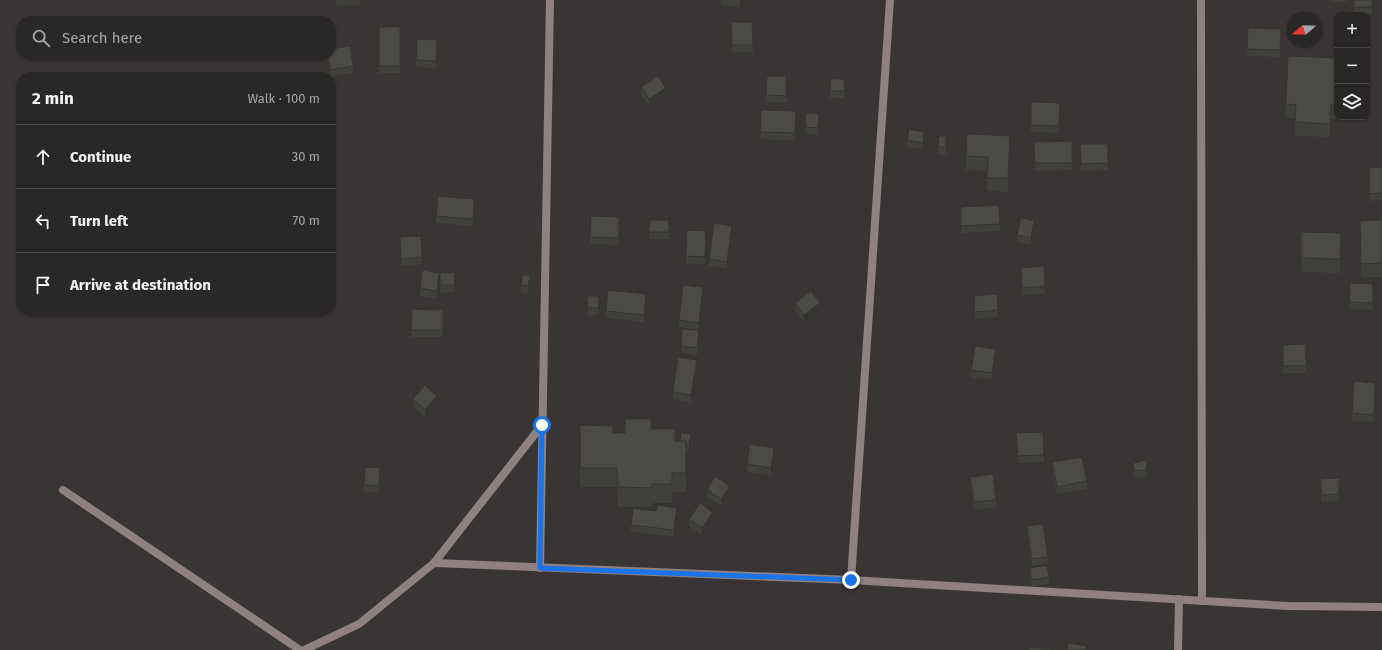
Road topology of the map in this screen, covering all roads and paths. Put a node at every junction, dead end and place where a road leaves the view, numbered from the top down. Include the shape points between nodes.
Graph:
1 (550, 0) edge
2 (890, 0) edge
3 (1201, 0) edge
4 (542, 425) junction
5 (62, 490) dead end
6 (434, 563) junction
7 (540, 568) junction
8 (851, 580) junction
9 (1178, 599) junction
10 (1202, 601) junction
11 (1382, 607) edge
12 (300, 650) edge
13 (304, 650) edge
14 (1178, 650) edge

1 - 4 street
2 - 8 street
3 - 10 street
4 - 6 street
4 - 7 street
5 - 12 street
6 - 7 street
6 - 13 street via 360,624
7 - 8 street
8 - 9 street
9 - 10 street
9 - 14 street
10 - 11 street via 1288,606

